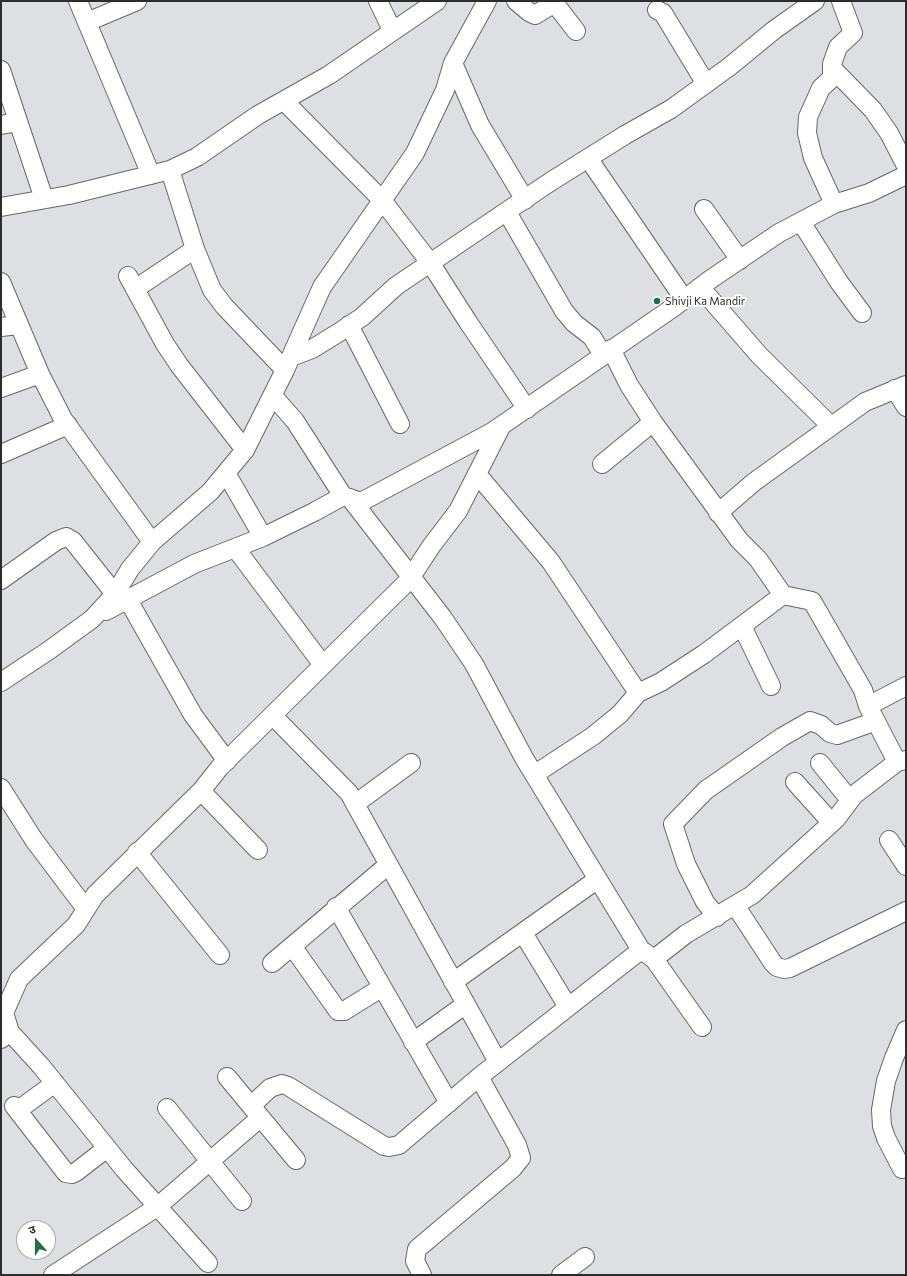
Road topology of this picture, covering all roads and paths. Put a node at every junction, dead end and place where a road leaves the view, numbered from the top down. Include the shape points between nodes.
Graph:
1 (78, 1) edge
2 (137, 1) edge
3 (378, 1) edge
4 (437, 1) edge
5 (487, 1) edge
6 (516, 1) edge
7 (815, 1) edge
8 (841, 1) edge
9 (657, 10) dead end
10 (87, 22) junction
11 (392, 30) junction
12 (576, 31) dead end
13 (453, 63) junction
14 (832, 68) junction
15 (1, 70) edge
16 (706, 84) junction
17 (284, 101) junction
18 (9, 123) edge
19 (588, 158) junction
20 (906, 166) edge
21 (170, 170) junction
22 (151, 175) junction
23 (906, 175) edge
24 (44, 199) junction
25 (382, 200) junction
26 (525, 200) junction
27 (834, 204) junction
28 (1, 207) edge
29 (704, 208) dead end
30 (507, 212) junction
31 (801, 222) junction
32 (195, 250) junction
33 (740, 260) junction
34 (431, 264) junction
35 (1, 282) edge
36 (700, 287) junction
37 (684, 299) junction
38 (862, 313) dead end
39 (19, 325) junction
40 (350, 325) junction
41 (1, 327) edge
42 (607, 352) junction
43 (288, 363) junction
44 (40, 374) junction
45 (901, 387) edge
46 (1, 388) edge
47 (273, 396) junction
48 (906, 407) edge
49 (527, 409) junction
50 (653, 422) junction
51 (400, 424) dead end
52 (68, 425) junction
53 (502, 425) junction
54 (831, 426) junction
55 (245, 450) junction
56 (1, 454) edge
57 (602, 464) dead end
58 (226, 473) junction
59 (477, 474) junction
60 (346, 497) junction
61 (718, 513) junction
62 (263, 537) junction
63 (152, 542) junction
64 (236, 549) junction
65 (411, 577) junction
66 (1, 580) edge
67 (783, 595) junction
68 (121, 596) junction
69 (742, 626) junction
70 (323, 665) junction
71 (1, 682) edge
72 (771, 686) dead end
73 (906, 686) edge
74 (638, 693) junction
75 (868, 706) junction
76 (273, 716) junction
77 (876, 721) junction
78 (227, 761) junction
79 (902, 761) edge
80 (411, 763) dead end
81 (820, 763) dead end
82 (534, 774) junction
83 (795, 782) dead end
84 (1, 788) edge
85 (201, 791) junction
86 (850, 800) junction
87 (356, 804) junction
88 (831, 822) junction
89 (889, 840) dead end
90 (258, 850) dead end
91 (137, 852) junction
92 (388, 865) junction
93 (906, 866) edge
94 (598, 879) junction
95 (735, 905) junction
96 (336, 907) junction
97 (86, 909) junction
98 (906, 912) edge
99 (717, 917) junction
100 (522, 933) junction
101 (292, 946) junction
102 (648, 954) junction
103 (220, 955) dead end
104 (272, 963) dead end
105 (453, 982) junction
106 (381, 988) junction
107 (466, 1004) junction
108 (568, 1007) junction
109 (3, 1010) edge
110 (702, 1027) dead end
111 (906, 1030) edge
112 (5, 1036) edge
113 (413, 1042) junction
114 (498, 1062) junction
115 (227, 1077) dead end
116 (479, 1078) junction
117 (55, 1083) junction
118 (449, 1103) junction
119 (167, 1108) dead end
120 (255, 1112) junction
121 (107, 1148) junction
122 (296, 1160) dead end
123 (210, 1162) junction
124 (902, 1169) dead end
125 (242, 1201) dead end
126 (157, 1207) junction
127 (585, 1256) dead end
128 (208, 1263) dead end
129 (53, 1275) edge
130 (422, 1275) edge
131 (561, 1275) edge

1 - 10 street
2 - 10 street
3 - 11 street
4 - 11 street
5 - 13 street
6 - 12 street via 535,15 548,7 556,6
7 - 16 street via 763,38
8 - 14 street via 853,34 838,47
9 - 16 street via 663,13
10 - 22 street
11 - 17 street via 329,75
13 - 25 street via 445,90 422,140
13 - 26 street via 480,125
14 - 20 street via 873,110
14 - 27 street via 832,78 821,88 808,117 807,133 813,158
15 - 18 street
16 - 19 street via 672,109
17 - 21 street via 258,115 197,158
17 - 25 street
18 - 24 street
19 - 26 street
19 - 37 street
21 - 22 street
21 - 32 street
22 - 24 street
23 - 27 street
24 - 28 street
25 - 34 street
25 - 43 street via 322,287
26 - 30 street
27 - 31 street
29 - 33 street
30 - 34 street
30 - 42 street via 564,311
31 - 33 street via 779,233
31 - 38 street
32 - 43 street via 218,298
32 - 55 street via 131,282 179,364
33 - 36 street
34 - 40 street via 396,286
34 - 49 street
35 - 39 street
36 - 37 street
36 - 54 street via 759,355
37 - 42 street
39 - 41 street
39 - 44 street
40 - 43 street
40 - 51 street
42 - 49 street
42 - 50 street
43 - 47 street
44 - 46 street
44 - 52 street
45 - 48 street
45 - 54 street via 865,402
47 - 55 street
47 - 60 street via 295,421
49 - 53 street
50 - 57 street
50 - 61 street
52 - 56 street
52 - 63 street
53 - 59 street
53 - 60 street via 361,502
54 - 61 street via 754,482
55 - 58 street
58 - 62 street
58 - 63 street via 210,492
59 - 65 street via 458,511
59 - 74 street via 551,562
60 - 62 street
60 - 65 street
61 - 67 street via 758,559
62 - 64 street
63 - 68 street via 130,569
64 - 68 street via 194,564
64 - 70 street
65 - 70 street
65 - 82 street via 474,664
66 - 68 street via 56,541 66,537 73,541
67 - 69 street
67 - 75 street via 812,601 863,690
68 - 71 street via 48,651
68 - 78 street via 193,715
69 - 72 street
69 - 74 street via 661,682
70 - 76 street
73 - 75 street
74 - 82 street via 620,714 593,736
75 - 77 street
76 - 78 street
76 - 87 street via 339,782
77 - 79 street
77 - 99 street via 837,735 810,721 782,737 706,790 673,824 686,864 705,902
78 - 85 street
79 - 86 street
80 - 87 street
81 - 86 street
82 - 94 street
83 - 88 street
84 - 97 street via 34,840
85 - 90 street
85 - 91 street
86 - 88 street
87 - 92 street
88 - 95 street via 752,895
89 - 93 street
91 - 97 street via 95,895
91 - 103 street
92 - 96 street
92 - 105 street
94 - 100 street
94 - 102 street
95 - 98 street via 773,963 784,969
95 - 99 street
96 - 101 street
96 - 106 street
97 - 109 street via 76,925 19,979
99 - 102 street
100 - 105 street
100 - 108 street
101 - 104 street
101 - 106 street via 338,1011 344,1011
102 - 108 street
102 - 110 street
105 - 107 street
106 - 113 street
107 - 113 street
107 - 114 street
108 - 114 street
109 - 112 street
111 - 124 street via 886,1081 881,1110 886,1138
112 - 117 street
113 - 118 street
114 - 116 street
115 - 120 street
116 - 118 street
116 - 130 street via 517,1145 521,1158 513,1168 417,1250 415,1261
117 - 121 street
117 - 121 street via 19,1105 66,1173 76,1172
118 - 120 street via 399,1145 389,1147 282,1084 275,1086
119 - 123 street
120 - 122 street
120 - 123 street
121 - 126 street
123 - 125 street
123 - 126 street
126 - 128 street
126 - 129 street
127 - 131 street

